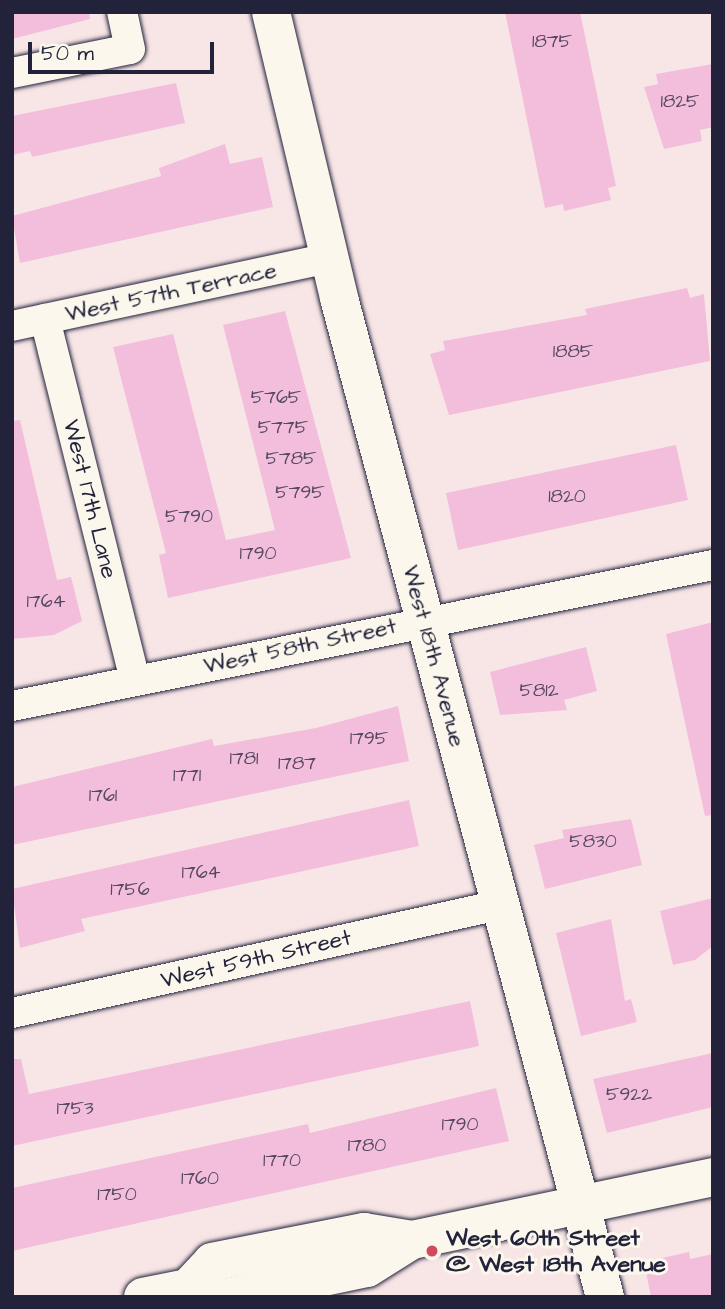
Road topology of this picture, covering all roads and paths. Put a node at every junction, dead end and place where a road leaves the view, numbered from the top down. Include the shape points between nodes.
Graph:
1 (122, 12) edge
2 (271, 12) edge
3 (12, 73) edge
4 (329, 258) junction
5 (45, 318) junction
6 (12, 326) edge
7 (713, 565) edge
8 (424, 621) junction
9 (135, 680) junction
10 (12, 706) edge
11 (499, 905) junction
12 (12, 1013) edge
13 (713, 1177) edge
14 (582, 1205) junction
15 (412, 1240) junction
16 (188, 1287) junction
17 (143, 1297) edge
18 (224, 1297) edge
19 (229, 1297) edge
20 (605, 1297) edge

1 - 3 street via 130,49
2 - 4 street, West 18th Avenue
4 - 5 street, West 57th Terrace
4 - 8 street, West 18th Avenue
5 - 6 street, West 57th Terrace
5 - 9 street, West 17th Lane
7 - 8 street, West 58th Street
8 - 9 street, West 58th Street
8 - 11 street, West 18th Avenue
9 - 10 street, West 58th Street
11 - 12 street, West 59th Street
11 - 14 street, West 18th Avenue
13 - 14 street
14 - 15 street
14 - 20 street, West 18th Avenue
15 - 16 street via 364,1232 212,1262
15 - 19 street via 367,1268
16 - 17 street
16 - 18 street

